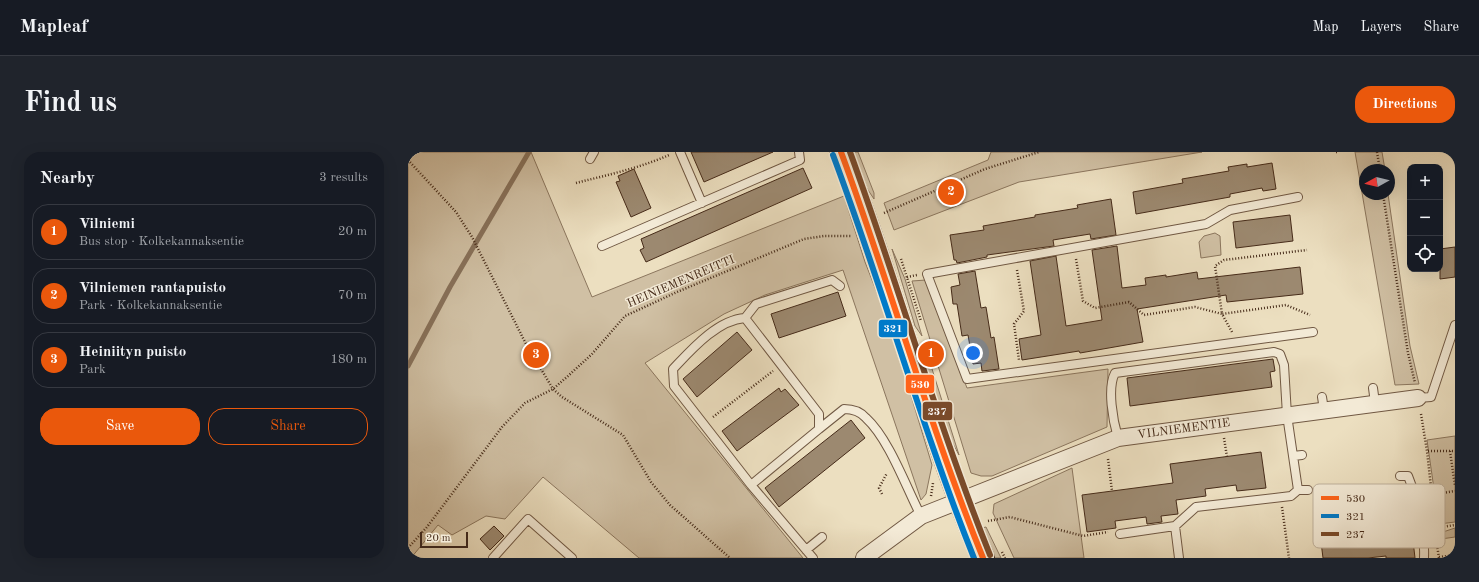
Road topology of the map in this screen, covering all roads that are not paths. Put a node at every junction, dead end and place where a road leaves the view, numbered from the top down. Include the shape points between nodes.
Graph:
1 (680, 152) edge
2 (800, 152) edge
3 (841, 152) edge
4 (1298, 197) dead end
5 (702, 203) junction
6 (602, 246) dead end
7 (840, 286) dead end
8 (744, 318) junction
9 (1455, 325) edge
10 (1313, 332) dead end
11 (1418, 398) joint
12 (1287, 415) junction
13 (819, 429) junction
14 (1118, 438) junction
15 (1302, 455) dead end
16 (1293, 456) junction
17 (1400, 476) dead end
18 (1411, 484) edge
19 (751, 485) junction
20 (1298, 490) junction
21 (1308, 490) dead end
22 (960, 500) junction
23 (921, 516) junction
24 (1175, 526) junction
25 (1120, 534) road end
26 (822, 537) dead end
27 (1424, 548) edge
28 (806, 550) junction
29 (493, 558) edge
30 (572, 558) edge
31 (813, 558) edge
32 (864, 558) edge
33 (983, 558) edge
34 (1179, 558) edge
35 (1424, 558) edge

1 - 5 lane
2 - 5 lane via 800,160
3 - 22 main road via 872,234
4 - 10 lane via 1230,210 1206,224 927,274 967,379
5 - 6 lane
7 - 8 lane via 832,280 756,304
8 - 13 lane via 820,414
8 - 19 lane via 734,319 701,340 672,369 674,386
9 - 11 lane via 1431,397
11 - 12 street, VILNIEMENTIE via 1374,396 1323,403
12 - 14 street, VILNIEMENTIE
12 - 14 lane via 1284,365 1280,354 1274,352 1115,373 1112,379 1112,408
12 - 16 lane
13 - 19 lane
13 - 23 lane via 844,409 854,410 866,418 887,446
14 - 22 street, VILNIEMENTIE
15 - 16 lane
16 - 20 lane
17 - 18 lane via 1408,476
19 - 28 lane
20 - 21 lane
20 - 24 lane via 1291,496 1196,507
22 - 23 street, VILNIEMENTIE
22 - 33 main road
23 - 32 street, VILNIEMENTIE
24 - 25 lane
24 - 34 lane
26 - 28 lane
27 - 35 lane
28 - 31 lane
29 - 30 lane via 528,519

